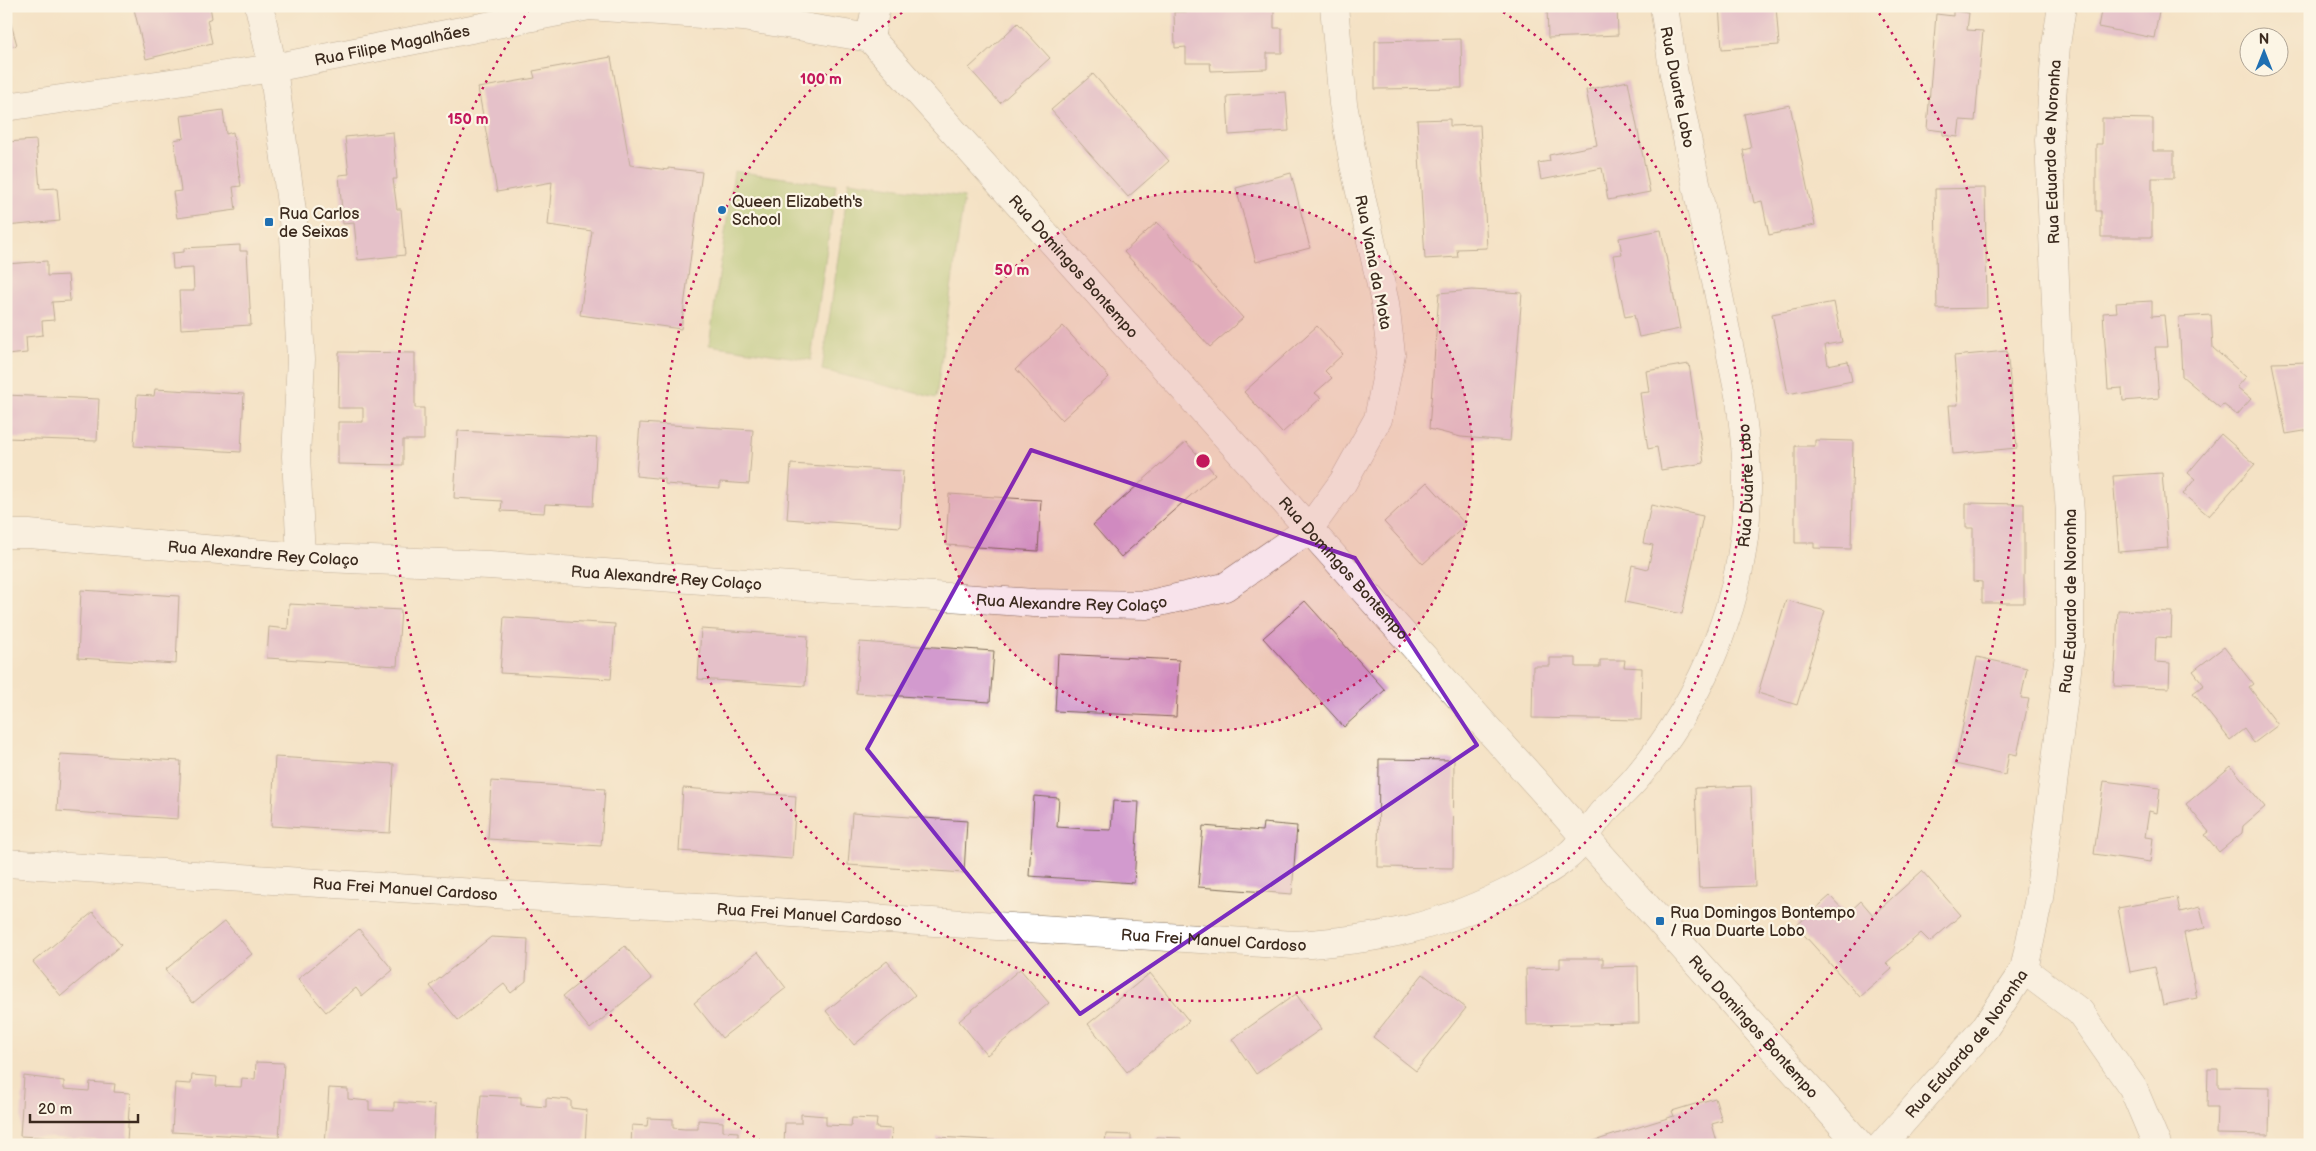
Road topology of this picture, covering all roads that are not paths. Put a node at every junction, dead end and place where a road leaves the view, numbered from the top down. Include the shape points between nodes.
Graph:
1 (260, 6) edge
2 (876, 6) edge
3 (1334, 6) edge
4 (1664, 6) edge
5 (2062, 6) edge
6 (809, 17) edge
7 (870, 38) junction
8 (273, 68) junction
9 (6, 107) edge
10 (1309, 529) junction
11 (6, 534) edge
12 (301, 557) junction
13 (1584, 836) junction
14 (6, 863) edge
15 (2024, 970) junction
16 (1860, 1145) edge
17 (1882, 1145) edge
18 (2157, 1145) edge

1 - 8 street
2 - 7 street
3 - 10 street, Rua Viana da Mota via 1343,104 1385,303 1390,354 1378,419 1343,482
4 - 13 street, Rua Duarte Lobo via 1673,69 1740,400 1746,454 1744,534 1737,579 1725,622 1689,704 1637,777
5 - 15 street, Rua Eduardo de Noronha via 2049,140 2070,513 2070,646 2039,898
6 - 7 street
6 - 8 street, Rua Filipe Magalhães via 743,17 589,6
7 - 10 street, Rua Domingos Bontempo
8 - 9 street, Rua Filipe Magalhães
8 - 12 street via 294,229 301,359 296,456
10 - 12 street, Rua Alexandre Rey Colaço via 1225,587 1146,604 1034,603 489,565
10 - 13 street, Rua Domingos Bontempo
11 - 12 street, Rua Alexandre Rey Colaço
13 - 14 street, Rua Frei Manuel Cardoso via 1572,852 1531,880 1487,903 1441,921 1393,934 1344,942 1294,945
13 - 16 street, Rua Domingos Bontempo
15 - 17 street, Rua Eduardo de Noronha via 1984,1029
15 - 18 street via 2080,1012 2133,1088

